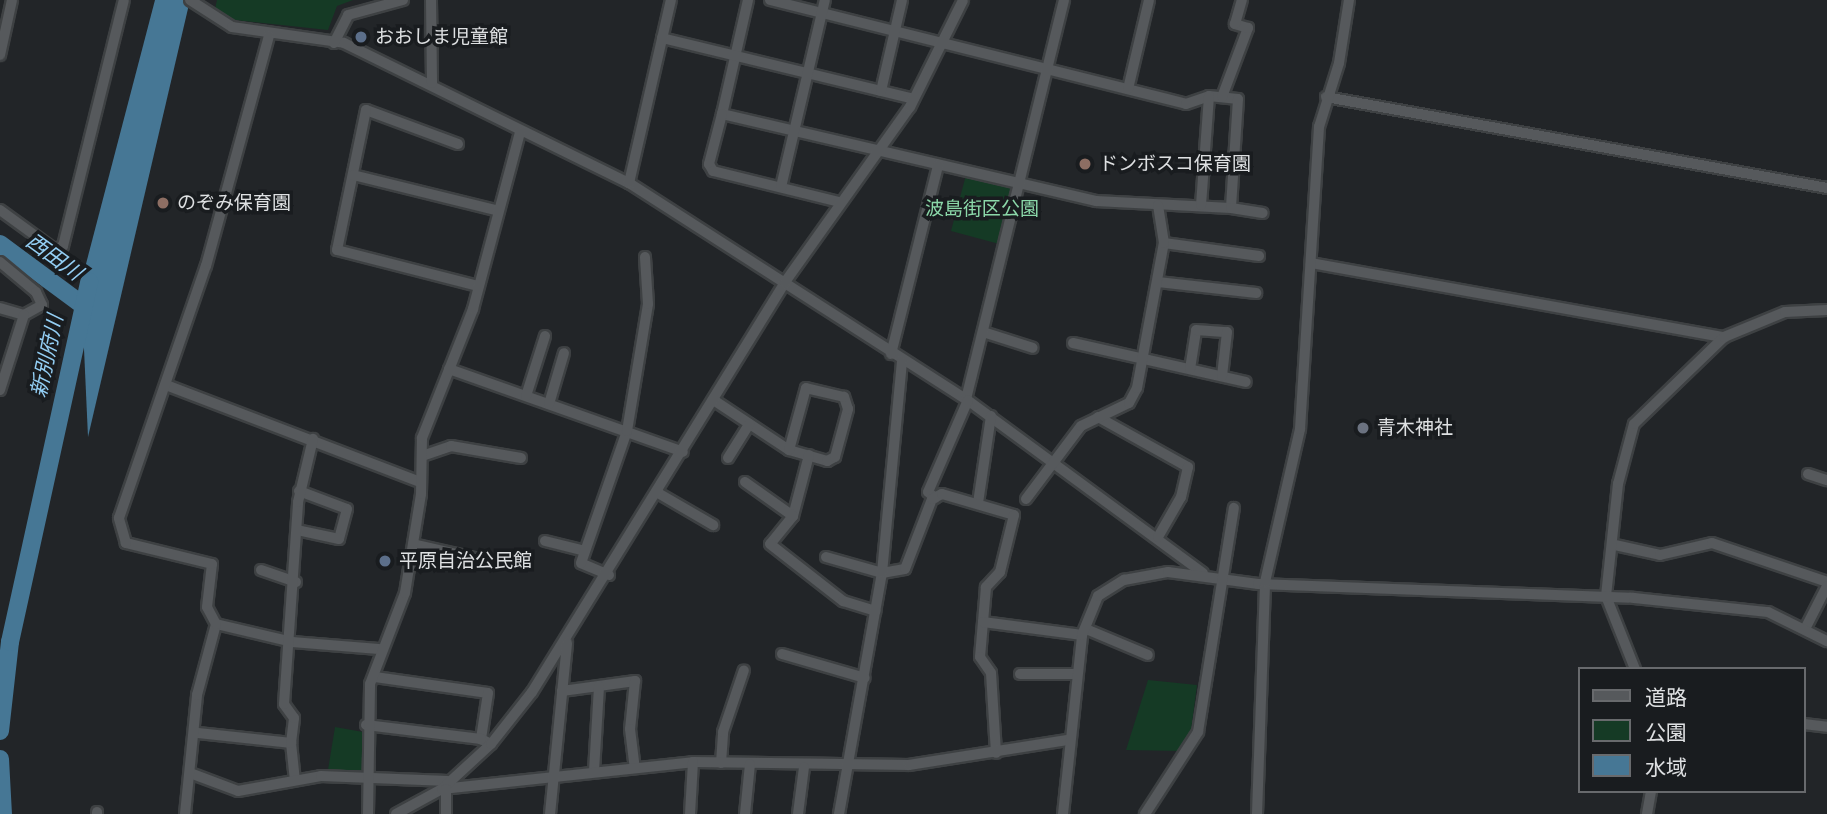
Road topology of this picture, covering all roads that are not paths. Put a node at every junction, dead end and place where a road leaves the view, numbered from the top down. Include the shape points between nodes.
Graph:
1 (12, 0) edge
2 (124, 0) edge
3 (190, 0) edge
4 (403, 0) edge
5 (431, 0) edge
6 (671, 0) edge
7 (748, 0) edge
8 (770, 0) edge
9 (825, 0) edge
10 (902, 0) edge
11 (962, 0) edge
12 (1064, 0) edge
13 (1149, 0) edge
14 (1242, 0) edge
15 (1349, 0) edge
16 (388, 1) edge
17 (822, 12) junction
18 (895, 30) junction
19 (269, 34) junction
20 (662, 38) junction
21 (945, 42) junction
22 (334, 43) junction
23 (0, 55) edge
24 (735, 56) junction
25 (1048, 68) junction
26 (807, 73) junction
27 (432, 83) junction
28 (1128, 89) junction
29 (881, 91) junction
30 (1209, 96) junction
31 (1222, 97) junction
32 (1326, 97) junction
33 (914, 99) junction
34 (722, 114) junction
35 (794, 131) junction
36 (520, 132) junction
37 (458, 144) dead end
38 (872, 152) junction
39 (938, 165) junction
40 (353, 175) junction
41 (629, 183) junction
42 (1020, 184) junction
43 (780, 187) junction
44 (1827, 188) edge
45 (839, 202) junction
46 (1158, 205) junction
47 (1201, 205) junction
48 (1231, 208) junction
49 (0, 210) edge
50 (495, 210) junction
51 (1263, 213) dead end
52 (1164, 243) junction
53 (1259, 256) dead end
54 (645, 257) dead end
55 (0, 262) edge
56 (1311, 263) junction
57 (785, 282) junction
58 (1158, 282) junction
59 (478, 286) junction
60 (1256, 293) dead end
61 (0, 308) edge
62 (1827, 310) edge
63 (24, 314) junction
64 (983, 332) junction
65 (545, 336) dead end
66 (1724, 337) junction
67 (1073, 343) dead end
68 (1033, 348) dead end
69 (564, 353) dead end
70 (891, 354) junction
71 (1142, 359) junction
72 (902, 362) junction
73 (449, 369) junction
74 (1189, 369) junction
75 (1222, 376) junction
76 (1246, 382) dead end
77 (166, 385) junction
78 (0, 390) edge
79 (526, 396) junction
80 (967, 400) junction
81 (715, 401) junction
82 (549, 404) junction
83 (991, 416) junction
84 (1098, 417) junction
85 (749, 424) junction
86 (627, 431) junction
87 (313, 439) junction
88 (789, 450) junction
89 (682, 452) junction
90 (808, 455) junction
91 (422, 456) junction
92 (521, 458) dead end
93 (728, 458) dead end
94 (1054, 459) junction
95 (1808, 474) dead end
96 (1827, 480) edge
97 (420, 482) junction
98 (745, 482) dead end
99 (299, 491) junction
100 (658, 493) junction
101 (935, 498) junction
102 (1027, 499) dead end
103 (978, 503) junction
104 (1234, 508) dead end
105 (793, 516) junction
106 (713, 525) dead end
107 (300, 531) junction
108 (1158, 537) junction
109 (545, 541) dead end
110 (413, 544) junction
111 (1615, 545) junction
112 (585, 551) junction
113 (826, 557) dead end
114 (496, 563) dead end
115 (261, 570) dead end
116 (882, 573) junction
117 (1203, 573) junction
118 (609, 575) junction
119 (1220, 578) junction
120 (296, 582) junction
121 (1265, 582) junction
122 (1827, 584) edge
123 (1606, 596) junction
124 (876, 611) junction
125 (983, 622) junction
126 (216, 624) junction
127 (1805, 629) junction
128 (1084, 632) junction
129 (567, 640) junction
130 (1827, 641) edge
131 (292, 642) junction
132 (379, 649) junction
133 (782, 654) dead end
134 (1148, 655) dead end
135 (1634, 667) edge
136 (744, 670) dead end
137 (1020, 674) dead end
138 (1077, 674) junction
139 (374, 677) junction
140 (865, 678) junction
141 (599, 686) junction
142 (562, 691) junction
143 (1806, 724) edge
144 (366, 725) junction
145 (1827, 727) edge
146 (198, 733) junction
147 (1067, 740) junction
148 (486, 742) junction
149 (292, 743) junction
150 (996, 753) junction
151 (694, 762) junction
152 (721, 763) junction
153 (750, 764) junction
154 (635, 767) junction
155 (804, 767) junction
156 (852, 767) junction
157 (594, 771) junction
158 (190, 773) junction
159 (372, 775) junction
160 (555, 777) junction
161 (295, 779) junction
162 (445, 786) junction
163 (1651, 793) edge
164 (185, 814) edge
165 (368, 814) edge
166 (396, 814) edge
167 (446, 814) edge
168 (550, 814) edge
169 (690, 814) edge
170 (745, 814) edge
171 (798, 814) edge
172 (839, 814) edge
173 (1063, 814) edge
174 (1145, 814) edge
175 (1257, 814) edge
176 (1647, 814) edge

1 - 23 street
2 - 49 street via 63,246 55,250
3 - 19 street via 209,15
4 - 16 street
5 - 27 street
6 - 20 street
7 - 24 street
8 - 17 street
9 - 17 street
10 - 18 street
11 - 21 street
12 - 25 street
13 - 28 street
14 - 31 street via 1235,24 1248,28
15 - 32 street via 1339,63
16 - 22 street via 348,15
17 - 18 street
17 - 26 street
18 - 21 street
18 - 29 street
19 - 22 street
19 - 77 street via 206,266
20 - 24 street
20 - 41 street
21 - 25 street
21 - 33 street
22 - 27 street
24 - 26 street
24 - 34 street
25 - 28 street
25 - 42 street
26 - 29 street
26 - 35 street
27 - 36 street
28 - 30 street via 1186,104
29 - 33 street
30 - 31 street
30 - 47 street
31 - 48 street via 1238,99
32 - 44 street
32 - 56 street via 1308,240
33 - 38 street
34 - 35 street
34 - 43 street via 709,164 713,171
35 - 38 street
35 - 43 street
36 - 41 street
36 - 50 street
37 - 40 street via 366,110
38 - 39 street
38 - 45 street
39 - 42 street
39 - 70 street
40 - 50 street
40 - 59 street via 337,250
41 - 57 street
42 - 46 street via 1097,201
42 - 64 street
43 - 45 street
45 - 57 street
46 - 47 street
46 - 52 street
47 - 48 street
48 - 51 street
50 - 59 street
52 - 53 street
52 - 58 street
54 - 86 street via 648,304
55 - 63 street via 36,292 42,305
56 - 66 street
56 - 121 street via 1300,429
57 - 70 street
57 - 81 street
58 - 60 street
58 - 71 street
59 - 73 street
61 - 63 street
62 - 66 street via 1785,312
63 - 78 street
64 - 68 street
64 - 80 street
65 - 79 street
66 - 111 street via 1634,424 1618,484
67 - 71 street
69 - 82 street
70 - 72 street
71 - 74 street
71 - 84 street via 1129,403
72 - 80 street
72 - 116 street
73 - 79 street
73 - 91 street via 431,408
74 - 75 street
74 - 75 street via 1196,330 1227,332
75 - 76 street
77 - 87 street
77 - 126 street via 119,519 126,543 212,564 207,607
79 - 82 street
80 - 83 street
80 - 101 street via 928,492
81 - 85 street
81 - 89 street
82 - 86 street
83 - 94 street
83 - 103 street
84 - 94 street via 1081,426
84 - 108 street via 1188,467 1181,496
85 - 88 street
85 - 93 street
86 - 89 street
86 - 112 street
87 - 97 street
87 - 99 street
88 - 90 street
88 - 90 street via 806,388 844,397 849,409 835,457
89 - 100 street
90 - 105 street
91 - 92 street via 451,446
91 - 97 street
94 - 102 street
94 - 108 street
95 - 96 street
97 - 110 street
98 - 105 street
99 - 107 street
99 - 107 street via 347,509 340,539
100 - 106 street
100 - 118 street
101 - 103 street
101 - 116 street via 905,569
103 - 125 street via 1014,515 1000,572 986,587
104 - 119 street
105 - 124 street via 770,544 843,601
107 - 120 street
108 - 117 street
109 - 112 street
110 - 114 street
110 - 132 street via 405,593
111 - 122 street via 1660,555 1712,543
111 - 123 street
112 - 118 street via 581,563
113 - 116 street
115 - 120 street
116 - 124 street
117 - 119 street
117 - 128 street via 1168,572 1107,585 1091,607
118 - 129 street
119 - 121 street
119 - 174 street via 1198,732
120 - 131 street
121 - 123 street
121 - 175 street
122 - 127 street
123 - 127 street via 1768,612
123 - 135 street
124 - 140 street
125 - 128 street
125 - 150 street via 980,657 991,673
126 - 131 street
126 - 146 street via 197,695
127 - 130 street
128 - 134 street
128 - 138 street
129 - 142 street
129 - 148 street
131 - 132 street
131 - 149 street via 284,704 294,718
132 - 139 street
133 - 140 street
136 - 152 street via 723,732
137 - 138 street
138 - 147 street
139 - 144 street
139 - 148 street via 488,693
140 - 156 street
141 - 142 street
141 - 154 street via 635,681 630,729
141 - 157 street
142 - 160 street
143 - 145 street
144 - 148 street
144 - 159 street
146 - 149 street
146 - 158 street
147 - 150 street
147 - 173 street
148 - 162 street
149 - 161 street
150 - 156 street
151 - 152 street
151 - 154 street
151 - 169 street
152 - 153 street
153 - 155 street
153 - 170 street
154 - 157 street
155 - 156 street
155 - 171 street
156 - 172 street
157 - 160 street
158 - 161 street via 238,791
158 - 164 street
159 - 161 street
159 - 162 street
159 - 165 street
160 - 162 street
160 - 168 street
162 - 166 street
162 - 167 street
163 - 176 street

